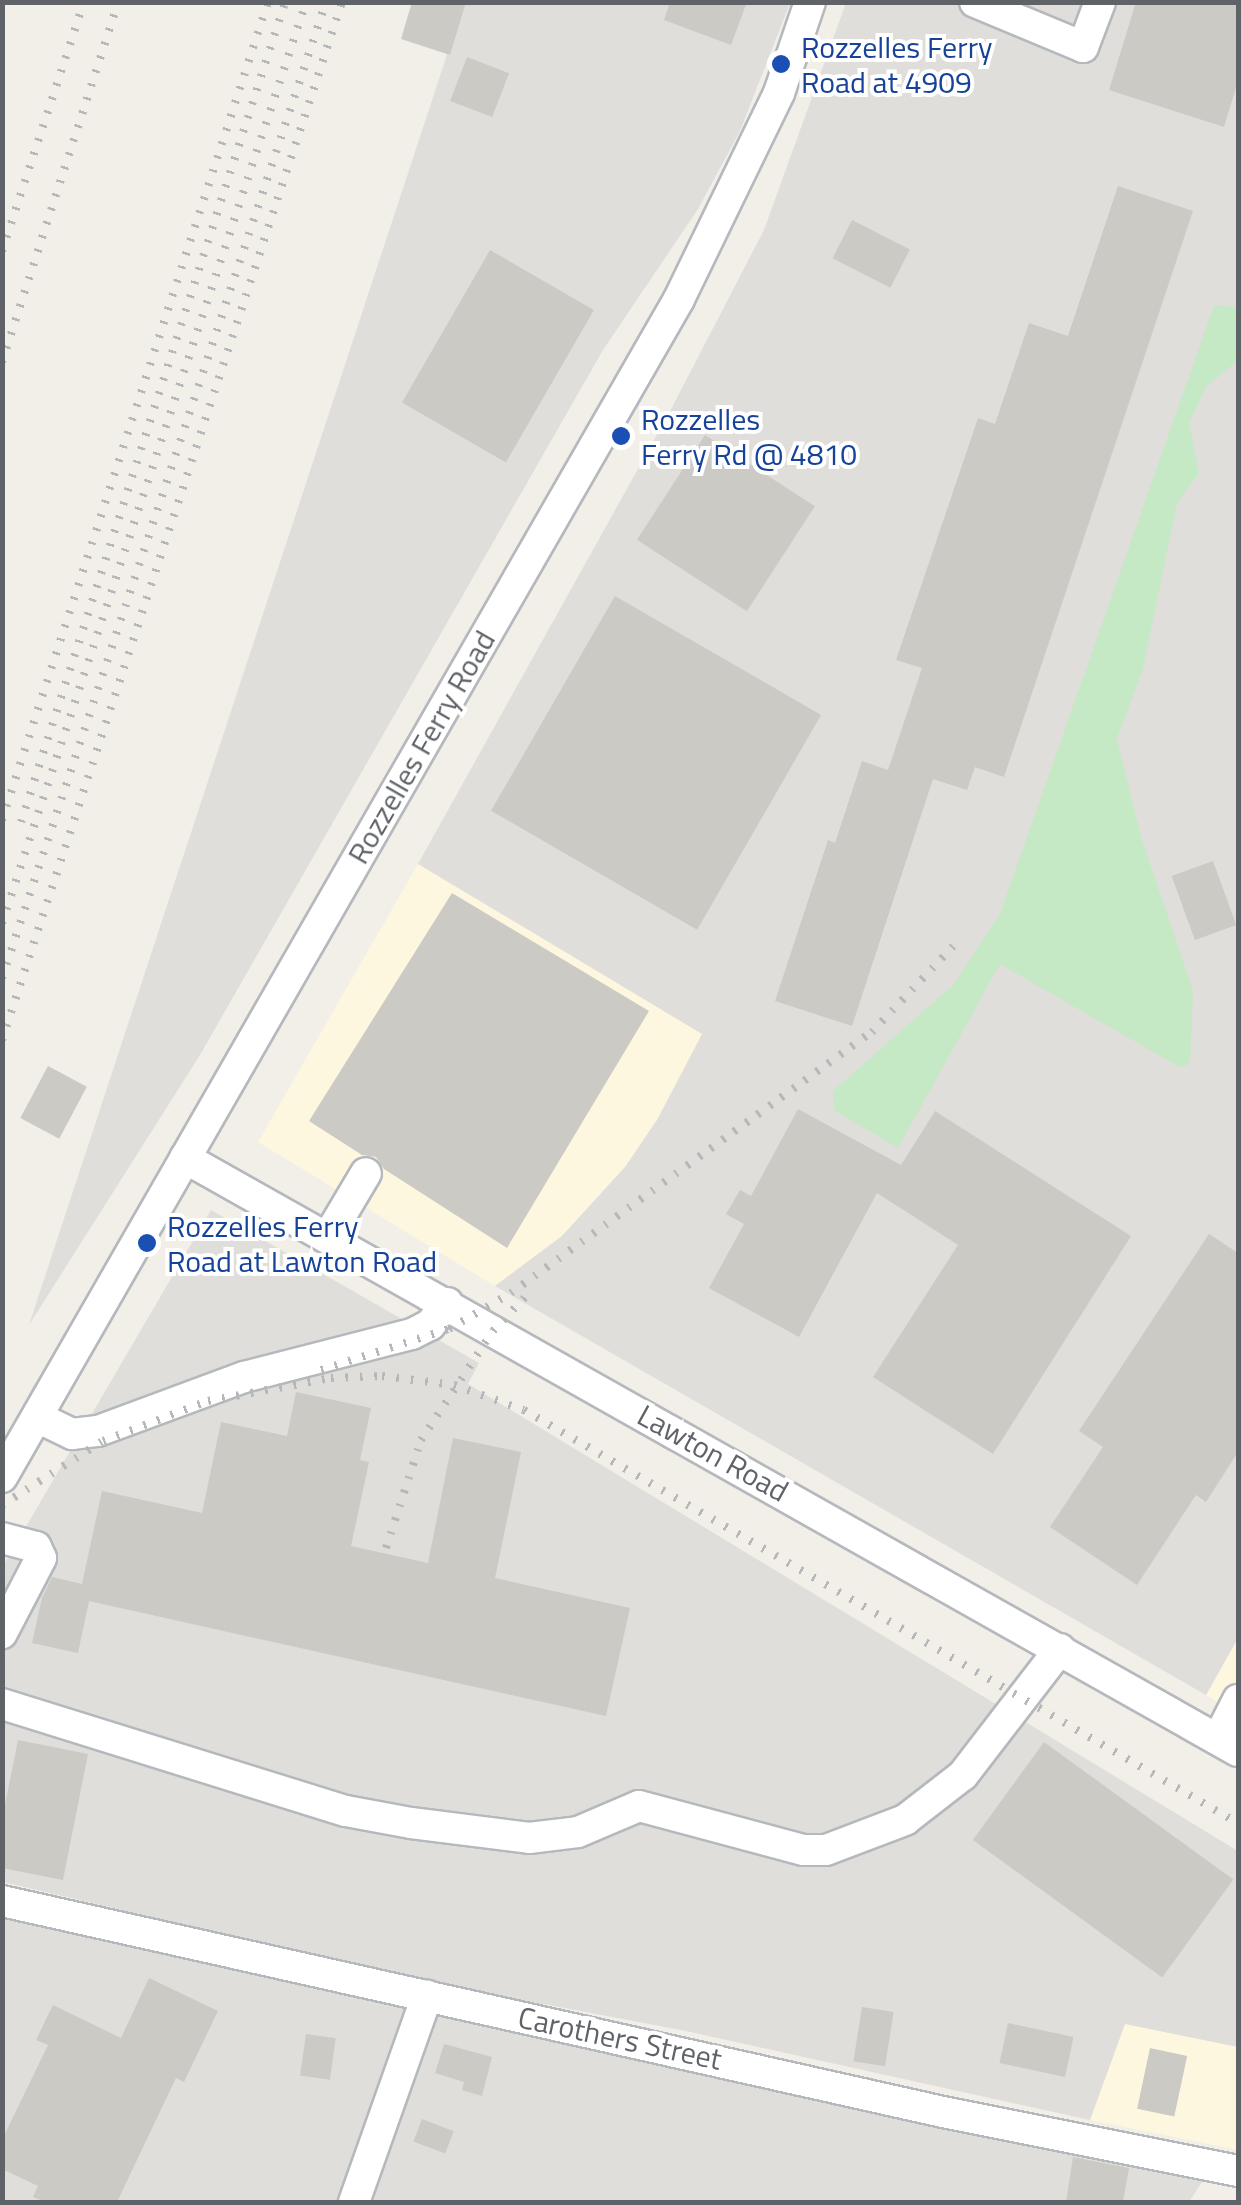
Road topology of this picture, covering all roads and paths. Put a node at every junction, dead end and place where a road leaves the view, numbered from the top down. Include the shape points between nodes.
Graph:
1 (810, 2) edge
2 (975, 2) edge
3 (1100, 2) edge
4 (185, 1158) junction
5 (366, 1173) dead end
6 (328, 1237) junction
7 (447, 1303) junction
8 (37, 1417) junction
9 (2, 1477) edge
10 (2, 1538) edge
11 (2, 1633) edge
12 (1060, 1648) junction
13 (1238, 1700) edge
14 (2, 1704) edge
15 (1228, 1745) edge
16 (2, 1900) edge
17 (427, 1996) junction
18 (1238, 2171) edge
19 (354, 2202) edge

1 - 4 street, Rozzelles Ferry Road via 779,93 680,299
2 - 3 street via 1083,47
4 - 6 street, Lawton Road
4 - 8 street, Rozzelles Ferry Road
5 - 6 street
6 - 7 street, Lawton Road
7 - 8 street via 430,1325 412,1334 244,1377 98,1431 72,1434
7 - 12 street, Lawton Road
8 - 9 street, Rozzelles Ferry Road
10 - 11 street via 36,1547 41,1558
12 - 14 street via 962,1775 905,1820 826,1850 803,1850 638,1806 578,1832 529,1838 411,1823 346,1811
12 - 15 street, Lawton Road
13 - 15 street
16 - 17 street, Carothers Street
17 - 18 street, Carothers Street
17 - 19 street

